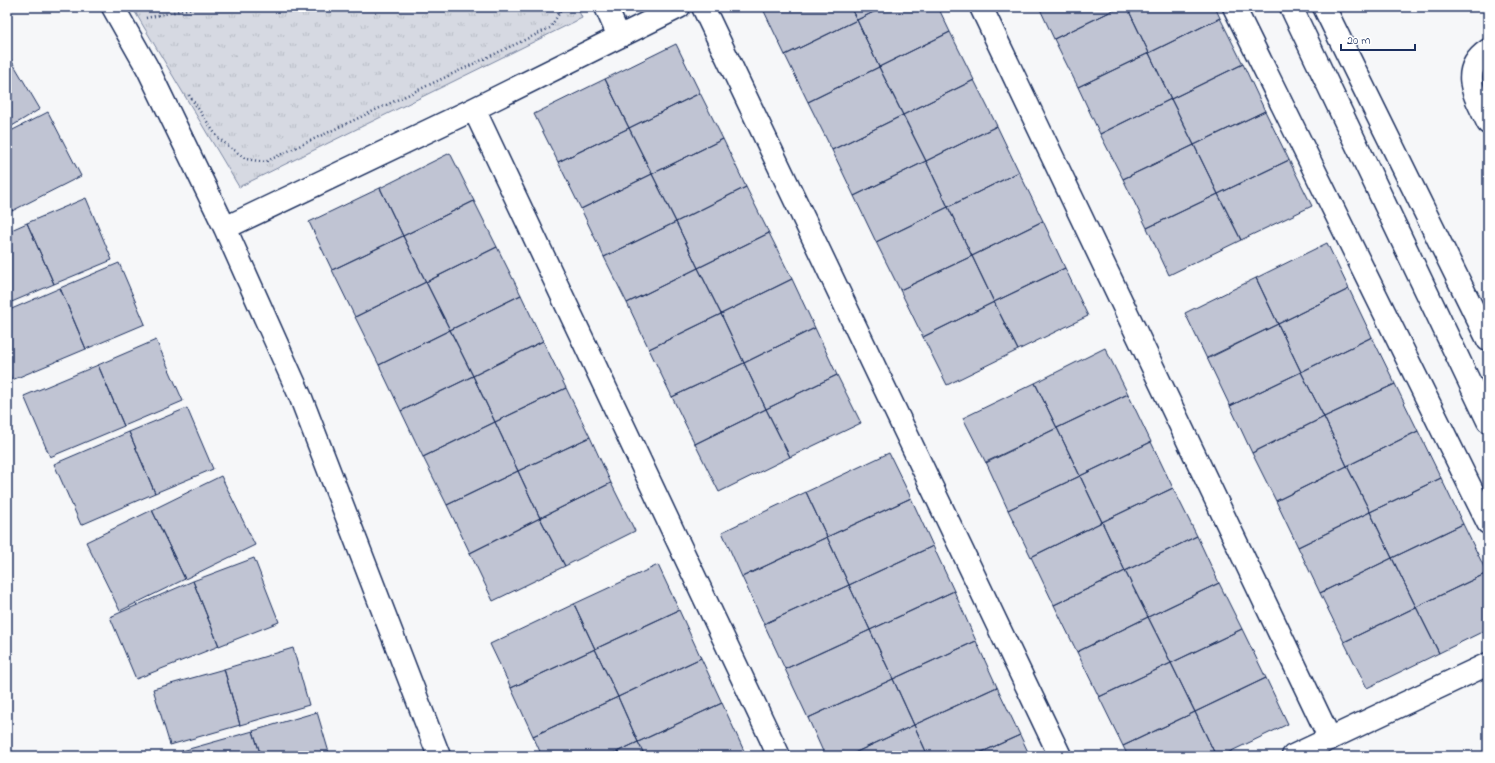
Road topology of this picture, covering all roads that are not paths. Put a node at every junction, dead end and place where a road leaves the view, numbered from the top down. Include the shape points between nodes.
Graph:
1 (113, 7) edge
2 (606, 7) edge
3 (679, 7) edge
4 (703, 7) edge
5 (981, 7) edge
6 (1234, 7) edge
7 (1291, 7) edge
8 (1324, 7) edge
9 (619, 37) junction
10 (1488, 50) edge
11 (474, 109) junction
12 (1488, 123) edge
13 (225, 228) junction
14 (1488, 340) edge
15 (1488, 422) edge
16 (1488, 523) edge
17 (1488, 664) edge
18 (1330, 739) junction
19 (439, 756) edge
20 (779, 756) edge
21 (1060, 756) edge
22 (1293, 756) edge

1 - 13 street via 148,69
2 - 9 street
3 - 9 street
4 - 21 street
5 - 18 street
6 - 16 street
7 - 15 street
8 - 14 street
9 - 11 street
10 - 12 street via 1475,62 1470,78 1471,87
11 - 13 street
11 - 20 street
13 - 19 street via 301,398
17 - 18 street
18 - 22 street

